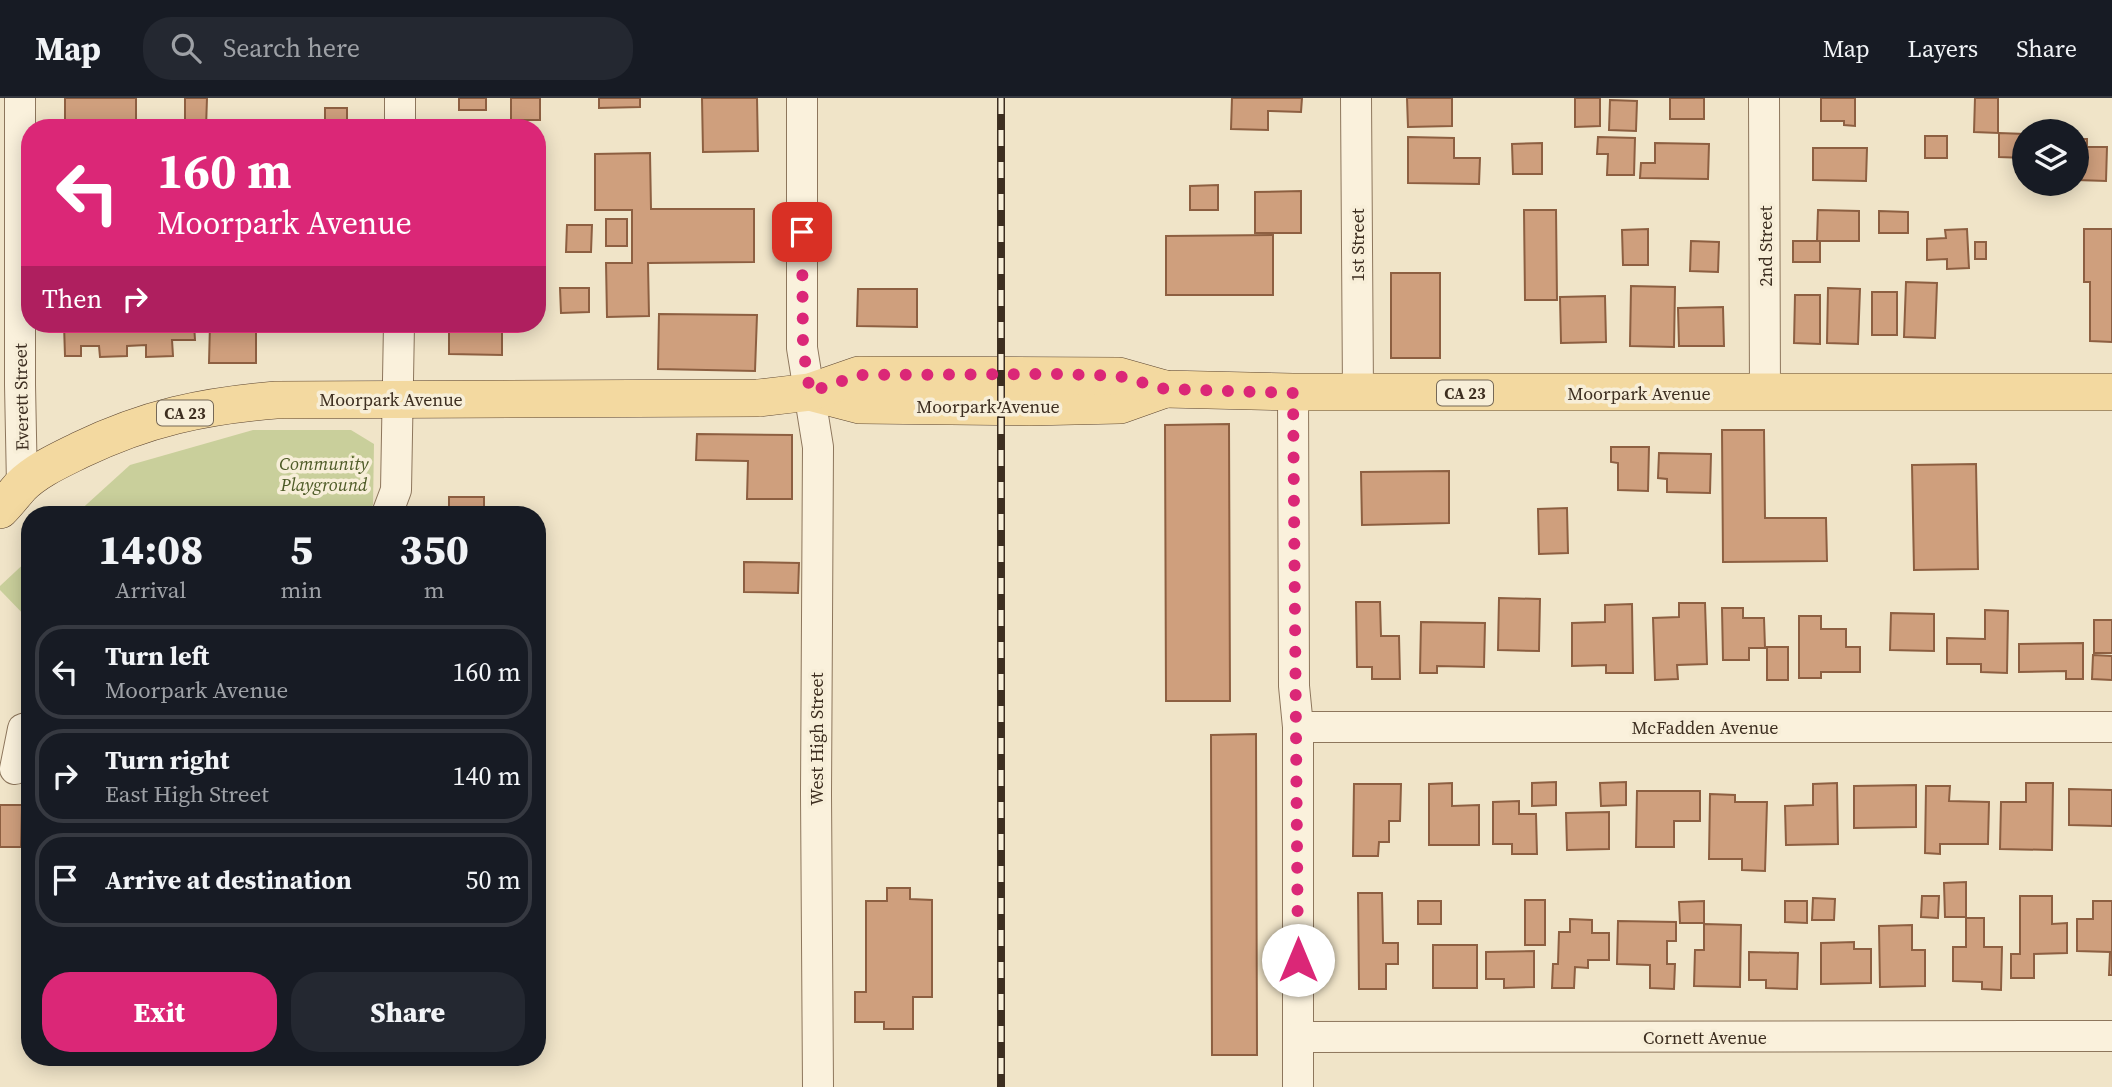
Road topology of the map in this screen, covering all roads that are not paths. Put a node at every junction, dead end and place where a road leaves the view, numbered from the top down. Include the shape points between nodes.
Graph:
1 (20, 98) edge
2 (400, 98) edge
3 (802, 98) edge
4 (1356, 98) edge
5 (1764, 98) edge
6 (400, 119) edge
7 (399, 333) edge
8 (810, 392) junction
9 (2112, 392) edge
10 (1293, 393) junction
11 (1358, 393) junction
12 (1765, 394) junction
13 (397, 399) junction
14 (11, 498) edge
15 (390, 506) edge
16 (1298, 727) junction
17 (2112, 727) edge
18 (21, 739) edge
19 (15, 769) dead end
20 (1298, 1037) junction
21 (2112, 1037) edge
22 (818, 1087) edge
23 (1298, 1087) edge

1 - 14 street, Everett Street via 20,385
2 - 6 street
3 - 8 street, West High Street via 803,348
4 - 11 street, 1st Street
5 - 12 street, 2nd Street
7 - 13 street
8 - 10 main road, Moorpark Avenue / CA 23 via 860,405 1029,407 1120,405 1165,389
8 - 13 main road, Moorpark Avenue / CA 23 via 758,398
8 - 22 street, West High Street via 818,447
9 - 12 main road, Moorpark Avenue / CA 23
10 - 11 main road, Moorpark Avenue / CA 23
10 - 16 street
11 - 12 main road, Moorpark Avenue / CA 23
13 - 14 main road, Moorpark Avenue / CA 23 via 233,403 164,417 116,433 42,470
13 - 15 street via 396,490
16 - 17 street, McFadden Avenue
16 - 20 street
18 - 19 street
20 - 21 street, Cornett Avenue
20 - 23 street

